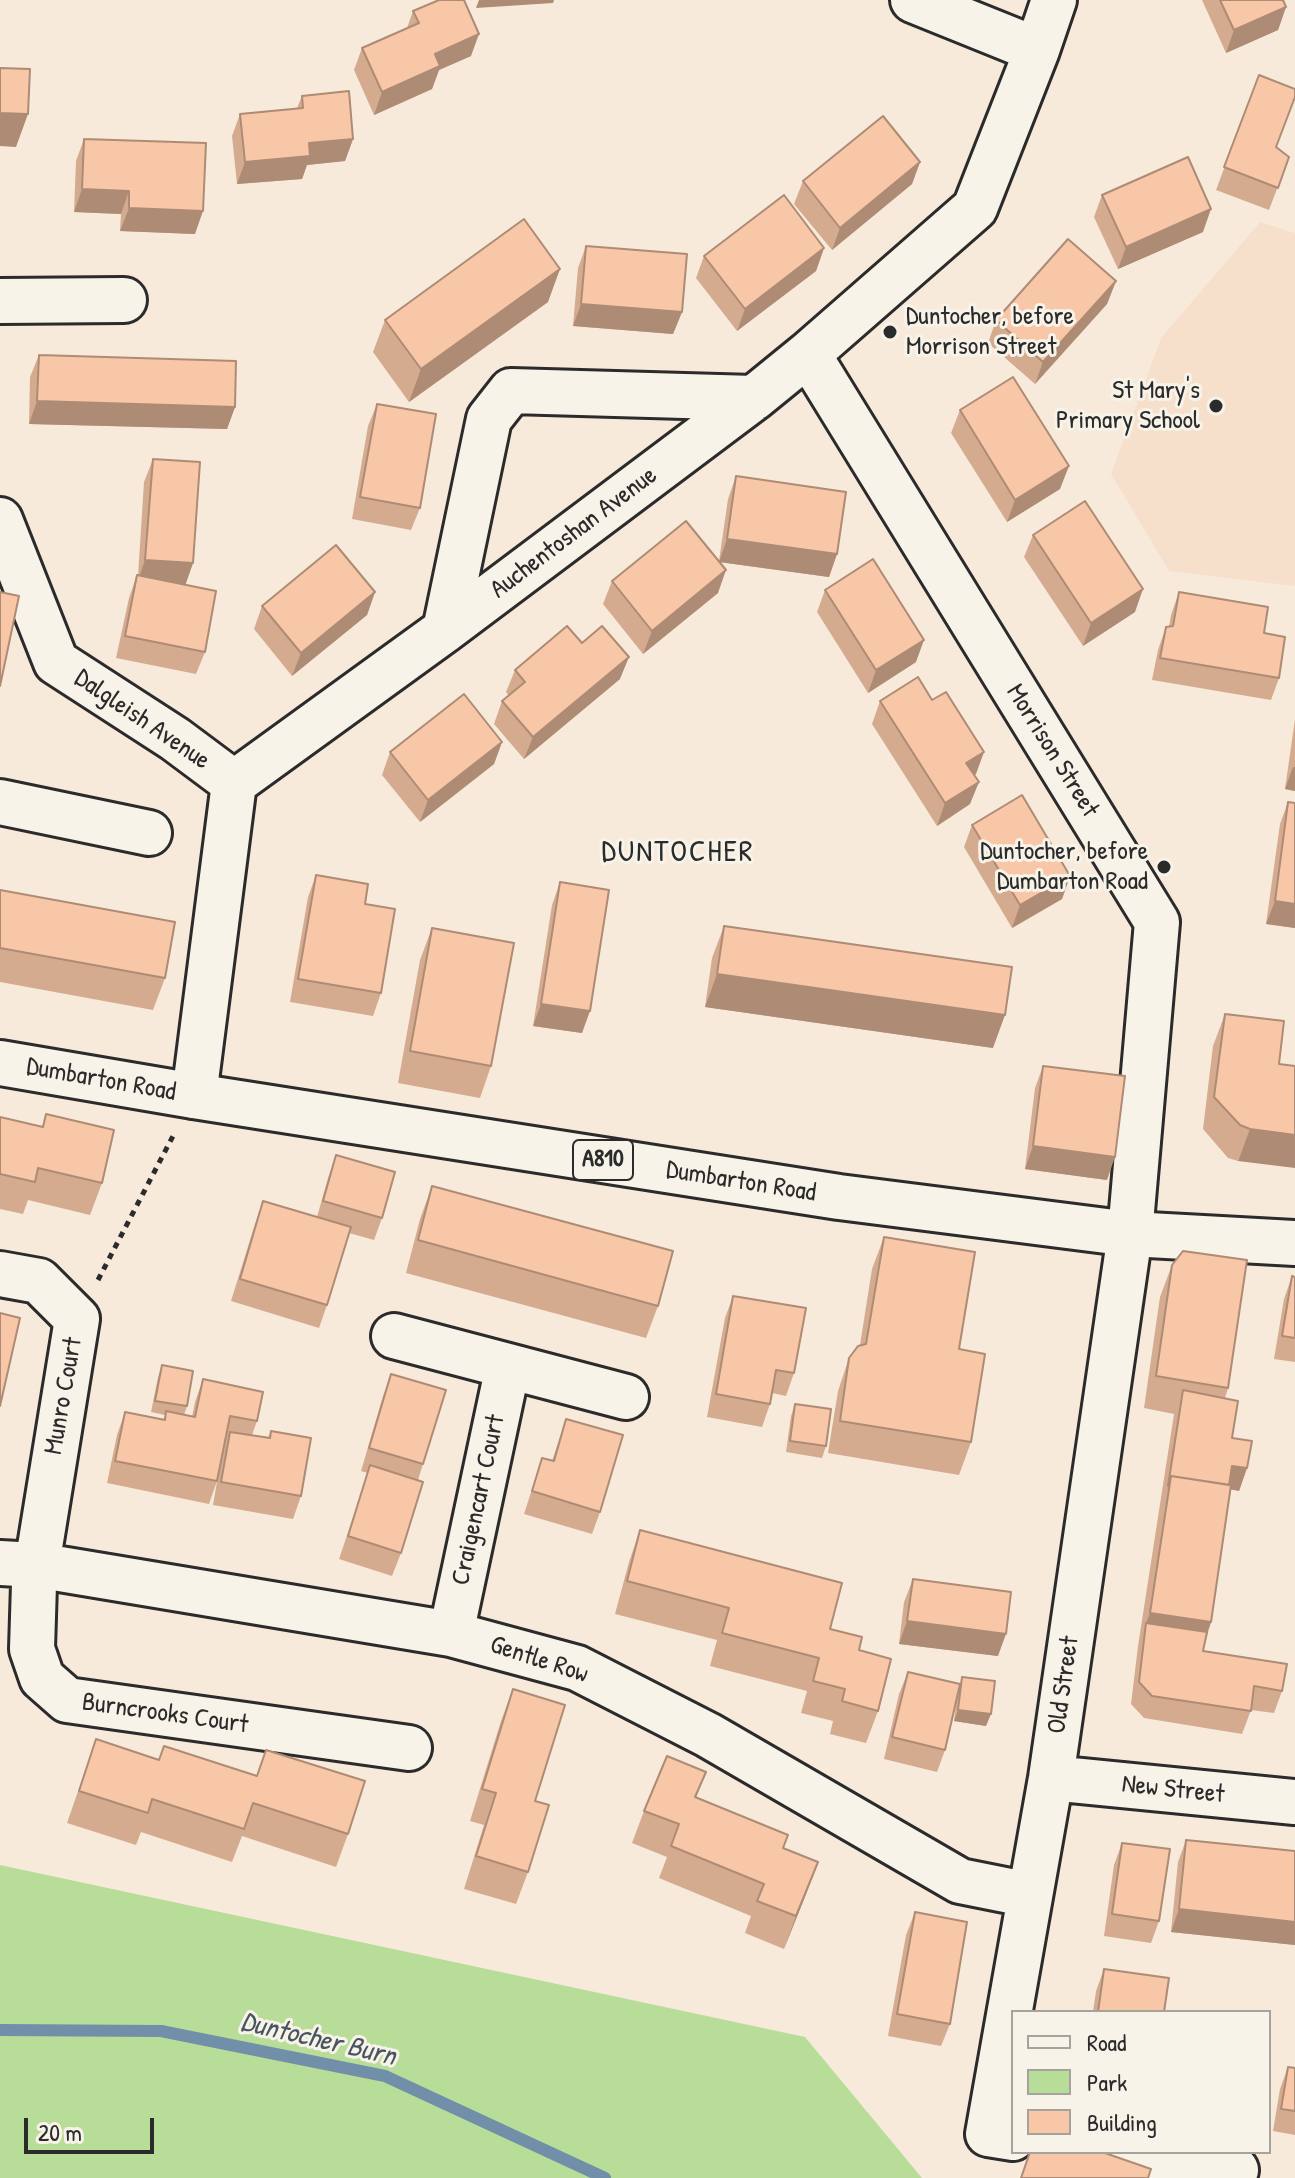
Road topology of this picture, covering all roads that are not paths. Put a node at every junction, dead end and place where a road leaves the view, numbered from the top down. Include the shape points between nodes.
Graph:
1 (913, 0) edge
2 (1054, 0) edge
3 (1037, 50) junction
4 (124, 300) dead end
5 (0, 301) edge
6 (808, 354) junction
7 (754, 398) junction
8 (0, 520) edge
9 (9, 561) edge
10 (445, 630) junction
11 (234, 783) junction
12 (0, 802) edge
13 (149, 833) dead end
14 (0, 1063) edge
15 (194, 1096) junction
16 (1130, 1234) junction
17 (1295, 1243) edge
18 (0, 1274) edge
19 (394, 1336) dead end
20 (508, 1366) junction
21 (626, 1397) dead end
22 (18, 1564) edge
23 (451, 1634) junction
24 (409, 1748) dead end
25 (1051, 1778) junction
26 (1295, 1802) edge
27 (1030, 1895) junction
28 (1016, 2010) edge
29 (1011, 2048) edge
30 (1000, 2136) edge
31 (1127, 2154) edge
32 (1236, 2170) dead end

1 - 3 street
2 - 3 street, Auchentoshan Avenue
3 - 6 street, Auchentoshan Avenue via 975,208
4 - 5 street
6 - 7 street, Auchentoshan Avenue
6 - 16 street, Morrison Street via 1157,922
7 - 10 street, Auchentoshan Avenue
7 - 10 street via 511,391 489,419
8 - 9 street, Dalgleish Avenue
9 - 11 street, Dalgleish Avenue via 56,662
10 - 11 street, Auchentoshan Avenue
11 - 15 street
12 - 13 street
14 - 15 street, Dumbarton Road / A810
15 - 16 street, Dumbarton Road / A810 via 839,1197
16 - 17 street, Dumbarton Road / A810
16 - 25 street, Old Street
18 - 22 street, Munro Court via 39,1281 77,1319
19 - 20 street
20 - 21 street
20 - 23 street, Craigencart Court
22 - 23 street, Gentle Row
22 - 24 street, Burncrooks Court via 34,1584 32,1649 42,1678 67,1700
23 - 27 street, Gentle Row via 577,1668 708,1735 960,1881
25 - 26 street, New Street
25 - 27 street, Old Street
27 - 28 street, Old Street
29 - 30 street, Old Street
31 - 32 street

